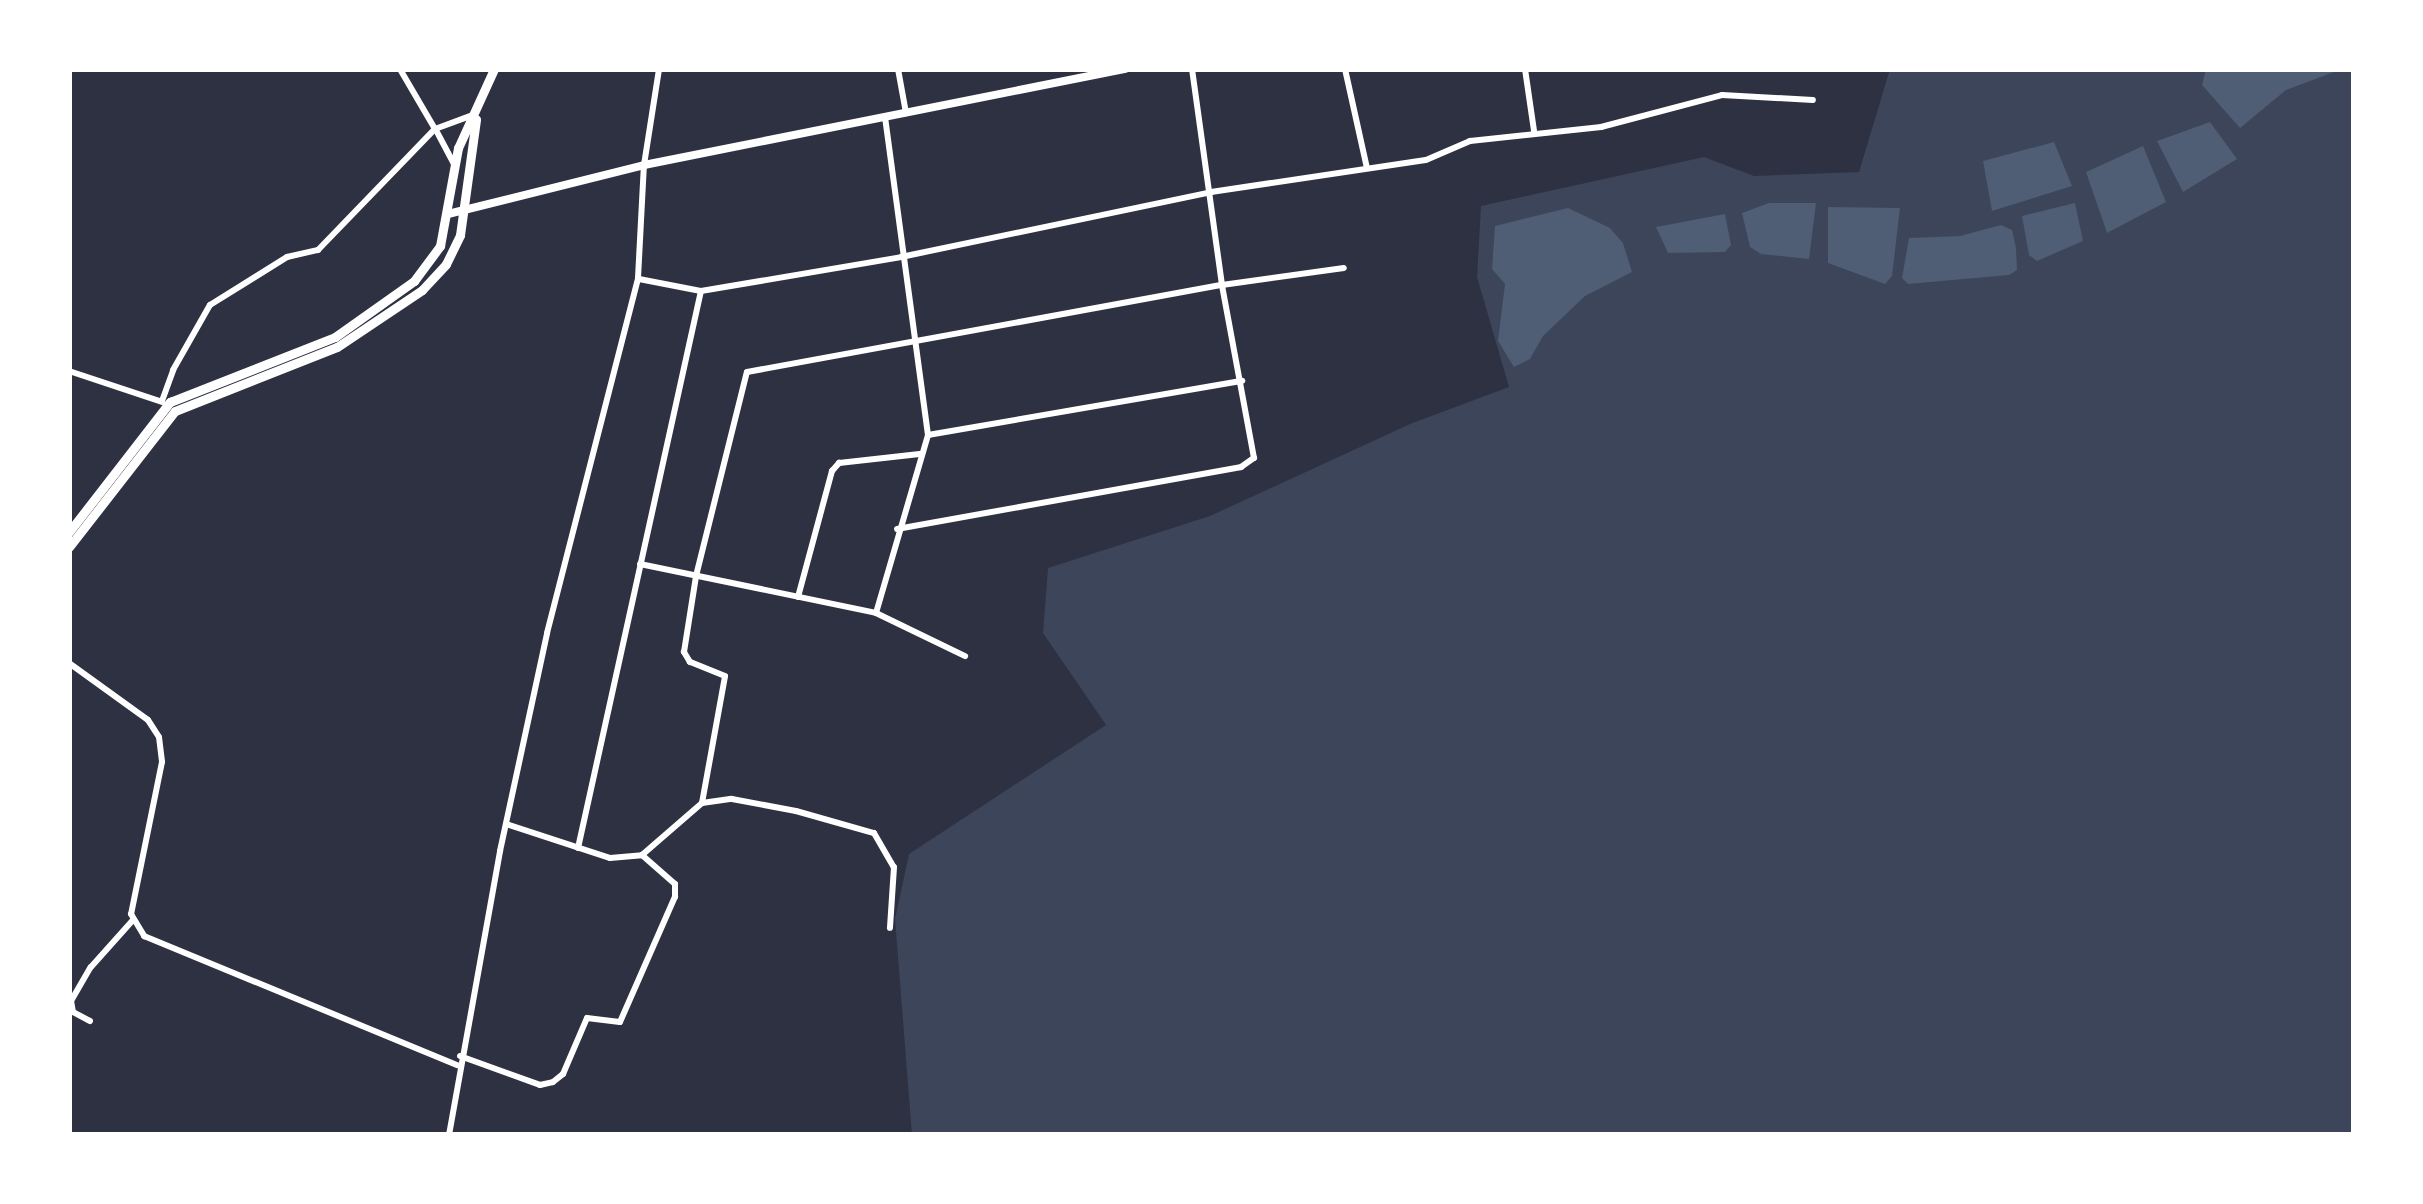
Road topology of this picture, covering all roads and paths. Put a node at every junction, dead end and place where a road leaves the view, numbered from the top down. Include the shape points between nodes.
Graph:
1 (400, 69) edge
2 (494, 69) edge
3 (659, 69) edge
4 (898, 69) edge
5 (1054, 69) edge
6 (1126, 69) edge
7 (1192, 69) edge
8 (1345, 69) edge
9 (1525, 69) edge
10 (1057, 82) junction
11 (1813, 100) dead end
12 (476, 114) junction
13 (906, 114) junction
14 (885, 119) junction
15 (435, 129) junction
16 (1534, 131) junction
17 (454, 164) junction
18 (644, 164) junction
19 (1367, 168) junction
20 (1210, 192) junction
21 (463, 210) junction
22 (448, 214) junction
23 (901, 257) junction
24 (1344, 268) dead end
25 (638, 278) junction
26 (1222, 285) junction
27 (700, 291) junction
28 (918, 344) junction
29 (69, 371) edge
30 (1242, 381) junction
31 (168, 406) junction
32 (928, 435) junction
33 (919, 454) junction
34 (897, 529) junction
35 (69, 532) edge
36 (69, 547) edge
37 (640, 564) junction
38 (696, 576) junction
39 (798, 597) junction
40 (876, 613) junction
41 (965, 656) dead end
42 (69, 664) edge
43 (702, 803) junction
44 (506, 824) junction
45 (578, 848) junction
46 (642, 855) junction
47 (133, 920) junction
48 (890, 928) dead end
49 (90, 1022) dead end
50 (459, 1061) junction
51 (449, 1135) edge

1 - 15 street
2 - 12 main road
3 - 18 street
4 - 13 street
5 - 10 street
6 - 10 street
7 - 20 street
8 - 19 street
9 - 16 street
10 - 13 street
11 - 16 street via 1722,95 1601,127
12 - 15 street
12 - 17 main road
12 - 21 main road
13 - 14 street
14 - 18 street
14 - 23 street
15 - 17 street
15 - 31 street via 318,250 287,257 211,305 173,370
16 - 19 street
17 - 22 main road
18 - 21 street
18 - 25 street
19 - 20 street
20 - 23 street
20 - 26 street
21 - 22 street
21 - 31 main road via 446,264 392,314 337,347
22 - 31 main road via 435,256 384,304 334,337
23 - 27 street
23 - 28 street
24 - 26 street
25 - 27 street
25 - 44 street
26 - 28 street
26 - 30 street
27 - 37 street
28 - 32 street
28 - 38 street via 747,372
29 - 31 street
30 - 32 street
30 - 34 street via 1255,447 1241,466
31 - 35 main road
31 - 36 main road
32 - 33 street
33 - 34 street
33 - 39 street via 839,463 832,471
34 - 40 street
37 - 38 street
37 - 45 street
38 - 39 street
38 - 43 street via 686,658 720,670 727,685
39 - 40 street
40 - 41 street
42 - 47 street via 148,720 159,737 162,762
43 - 46 street
43 - 48 street via 732,799 874,833 894,867
44 - 45 street
44 - 50 street
45 - 46 street via 610,858
46 - 50 street via 675,884 675,897 620,1022 587,1018 554,1082
47 - 49 street via 71,1000 73,1012
47 - 50 street via 144,936
50 - 51 street

